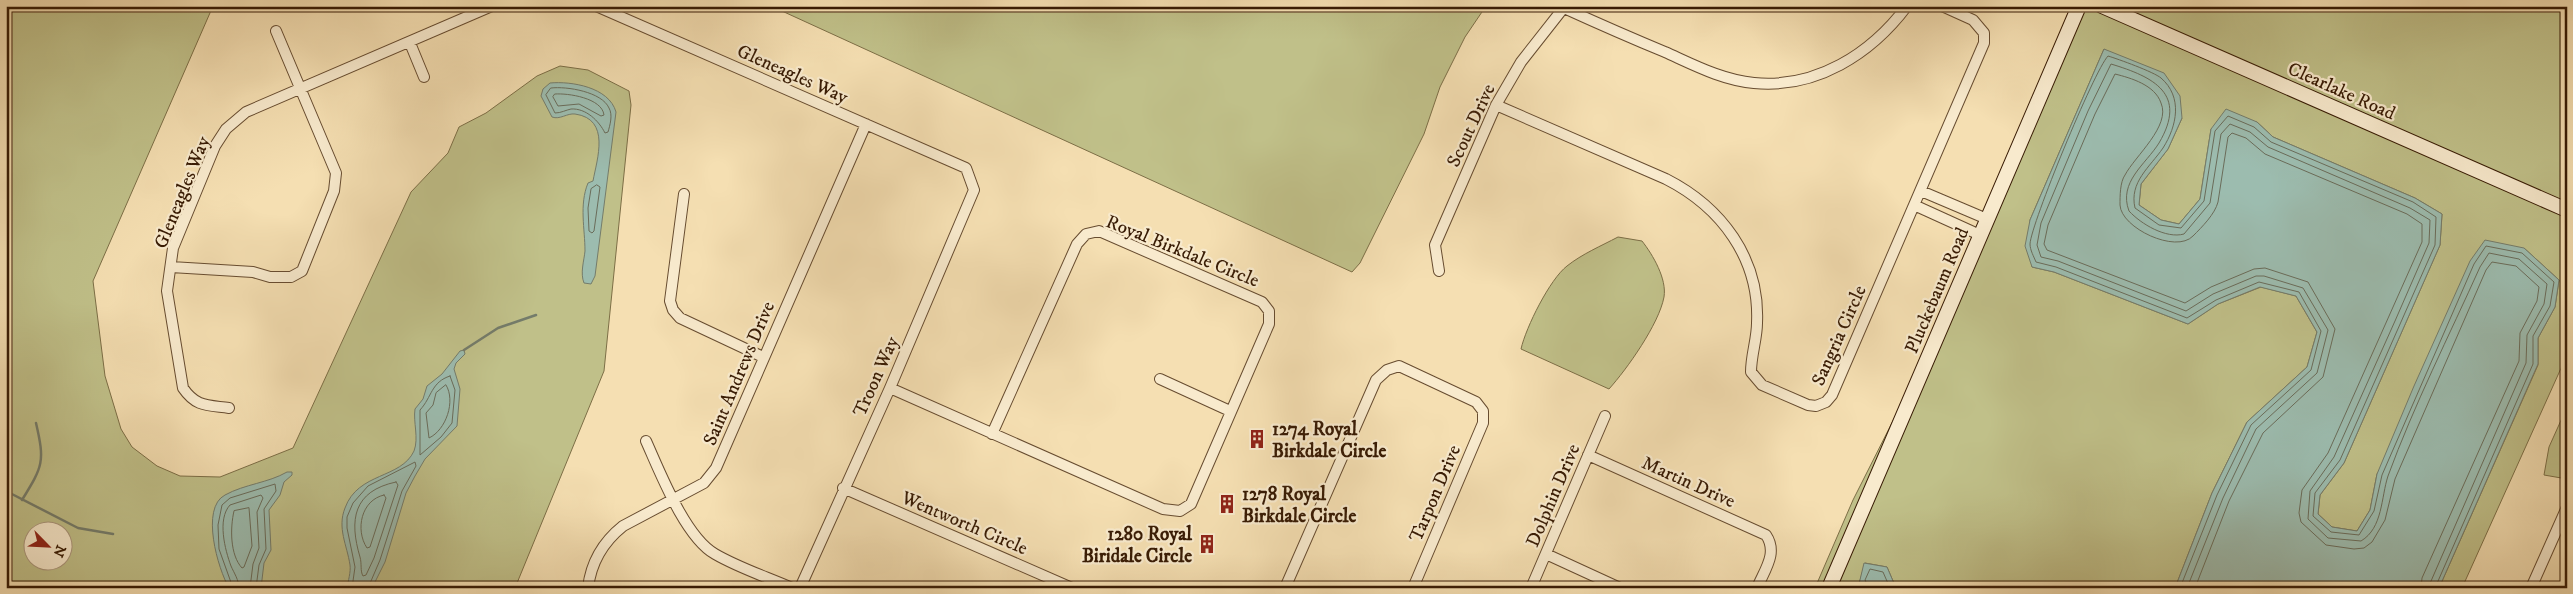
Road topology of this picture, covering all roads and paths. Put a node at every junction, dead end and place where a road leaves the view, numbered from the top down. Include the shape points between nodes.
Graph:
1 (492, 6) edge
2 (596, 6) edge
3 (1907, 6) edge
4 (1942, 6) edge
5 (2078, 6) edge
6 (2102, 6) edge
7 (1564, 7) edge
8 (480, 8) edge
9 (276, 31) dead end
10 (410, 43) junction
11 (424, 77) dead end
12 (300, 90) junction
13 (1496, 105) junction
14 (866, 124) junction
15 (971, 178) joint
16 (1920, 191) junction
17 (684, 194) dead end
18 (1914, 205) junction
19 (2567, 210) edge
20 (1987, 219) junction
21 (1980, 235) junction
22 (171, 267) junction
23 (1439, 272) dead end
24 (764, 357) junction
25 (1160, 379) dead end
26 (890, 388) junction
27 (229, 408) dead end
28 (1230, 411) junction
29 (1605, 416) dead end
30 (992, 434) junction
31 (646, 441) dead end
32 (1588, 455) junction
33 (843, 488) junction
34 (672, 498) junction
35 (2567, 507) edge
36 (1546, 554) junction
37 (588, 588) edge
38 (792, 588) edge
39 (800, 588) edge
40 (1072, 588) edge
41 (1285, 588) edge
42 (1412, 588) edge
43 (1531, 588) edge
44 (1620, 588) edge
45 (1757, 588) edge
46 (1829, 588) edge
47 (2531, 588) edge

1 - 8 street, Gleneagles Way
2 - 14 street, Gleneagles Way
3 - 7 street via 1870,46 1844,64 1817,76 1756,83 1710,72
4 - 16 street, Sangria Circle via 1973,20 1984,34 1984,43
5 - 20 street, Pluckebaum Road
6 - 19 street, Clearlake Road
7 - 13 street, Scout Drive via 1521,62
8 - 10 street, Gleneagles Way
9 - 12 street
10 - 11 street
10 - 12 street, Gleneagles Way
12 - 22 street, Gleneagles Way via 246,112 226,129 215,146 173,248
12 - 22 street via 336,173 334,191 302,271 291,278 253,272
13 - 18 street, Sangria Circle via 1687,189 1710,207 1730,230 1752,279 1757,322 1751,372 1762,385 1808,405 1821,404 1832,395
13 - 23 street, Scout Drive via 1434,245
14 - 15 street, Gleneagles Way via 966,168
14 - 24 street, Saint Andrews Drive
15 - 26 street, Troon Way via 974,190
16 - 18 street, Sangria Circle
16 - 20 street
17 - 24 street via 670,301 673,310 680,318
18 - 21 street
20 - 21 street, Pluckebaum Road
21 - 46 street, Pluckebaum Road
22 - 27 street, Gleneagles Way via 167,291 183,388 200,404
24 - 34 street, Saint Andrews Drive via 716,468 704,483
25 - 28 street
26 - 30 street, Royal Birkdale Circle
26 - 33 street, Troon Way
28 - 30 street, Royal Birkdale Circle via 1191,504 1180,511 1163,508
28 - 30 street, Royal Birkdale Circle via 1268,324 1268,311 1262,302 1099,230 1086,234 1077,244
29 - 32 street, Dolphin Drive
31 - 34 street
32 - 36 street, Dolphin Drive
32 - 45 street, Martin Drive via 1766,535 1772,544 1772,553
33 - 39 street, Troon Way
33 - 40 street, Wentworth Circle
34 - 37 street, Saint Andrews Drive via 612,535 592,566
34 - 38 street via 699,541 714,554
35 - 47 street
36 - 43 street, Dolphin Drive
36 - 44 street
41 - 42 street, Tarpon Drive via 1376,380 1387,370 1399,366 1476,402 1483,411 1483,423

